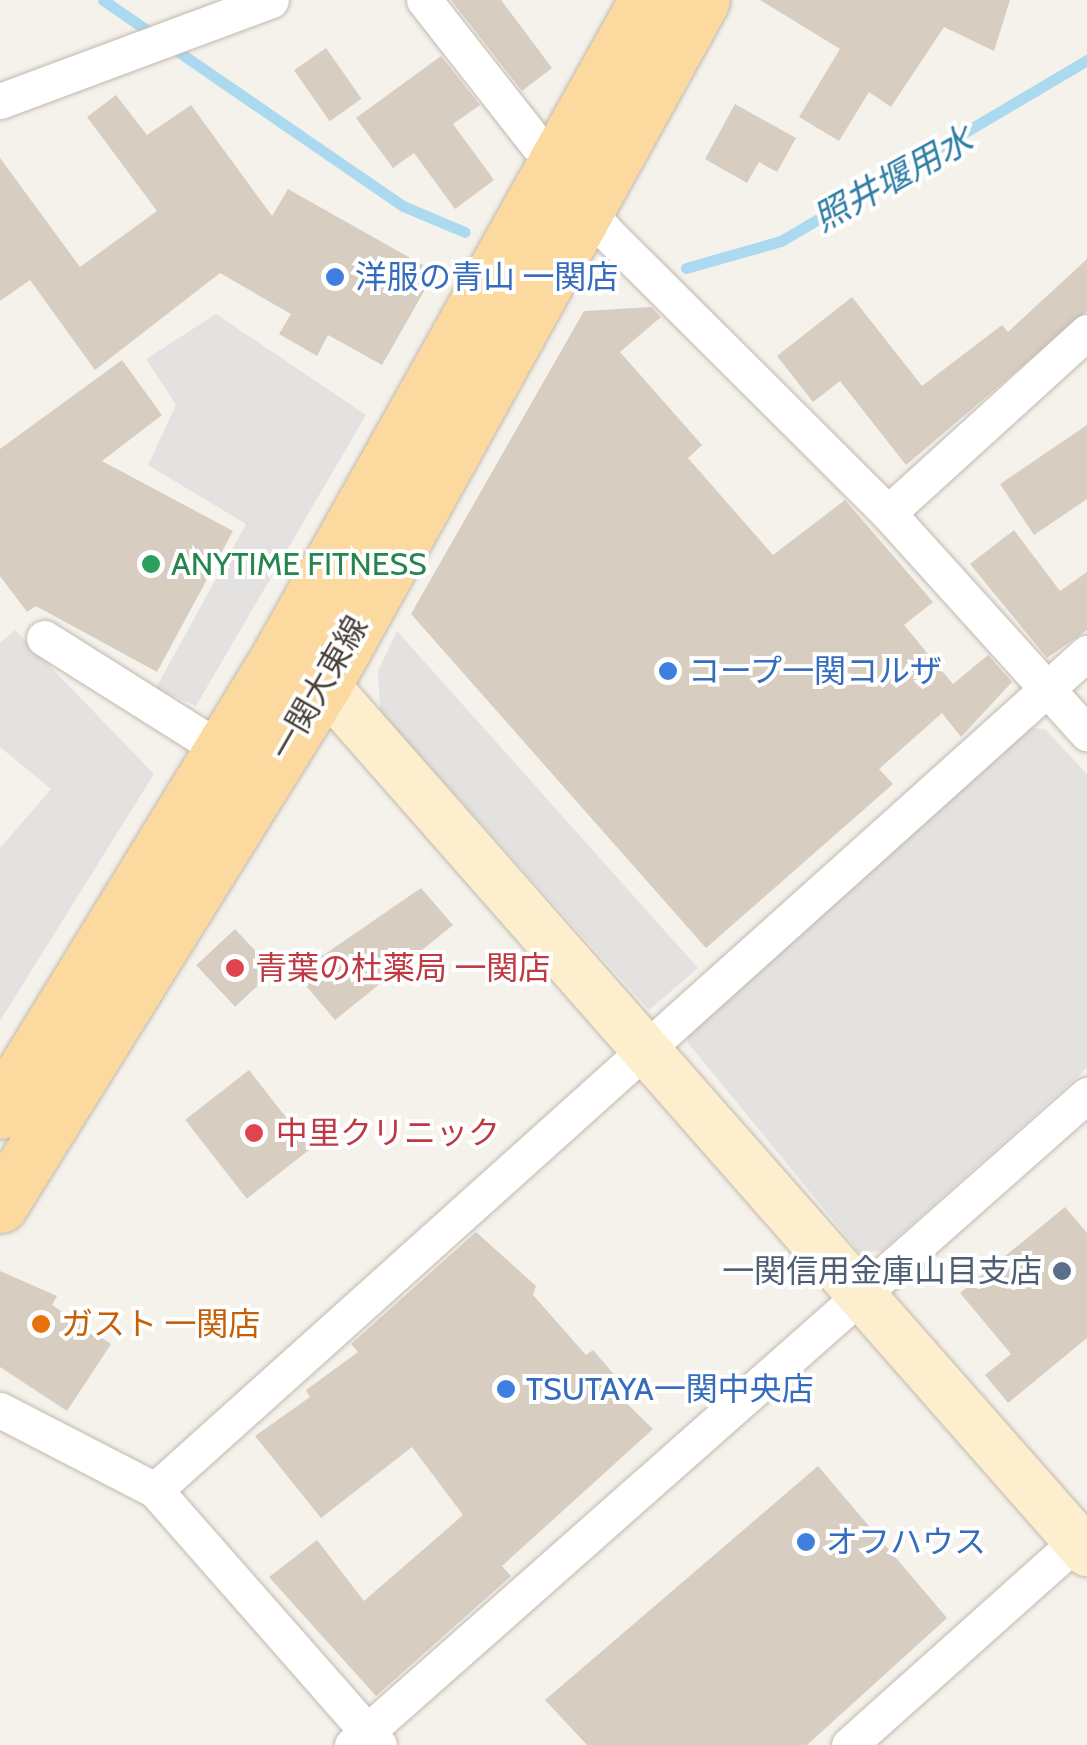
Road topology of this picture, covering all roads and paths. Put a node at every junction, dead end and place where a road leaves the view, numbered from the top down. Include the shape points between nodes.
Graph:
1 (270, 0) edge
2 (424, 0) edge
3 (647, 0) edge
4 (702, 0) edge
5 (0, 101) edge
6 (556, 162) junction
7 (586, 208) junction
8 (1087, 332) edge
9 (888, 513) junction
10 (44, 638) dead end
11 (1087, 653) edge
12 (301, 672) junction
13 (1048, 687) junction
14 (1087, 733) edge
15 (222, 750) junction
16 (641, 1048) junction
17 (1087, 1095) edge
18 (0, 1111) edge
19 (0, 1205) edge
20 (860, 1299) junction
21 (0, 1410) edge
22 (155, 1490) junction
23 (1084, 1542) edge
24 (366, 1740) edge
25 (849, 1745) edge

1 - 5 street
2 - 6 street
3 - 6 main road, 一関大東線
4 - 7 main road, 一関大東線
6 - 7 street
6 - 12 main road, 一関大東線
7 - 9 street via 684,318
7 - 12 main road, 一関大東線
8 - 9 street
9 - 13 street
10 - 15 street
11 - 13 street
12 - 15 main road, 一関大東線
12 - 16 street
12 - 19 main road, 一関大東線
13 - 14 street
13 - 16 street
15 - 18 main road, 一関大東線
16 - 20 street
16 - 22 street
17 - 20 street
20 - 23 street
20 - 24 street
21 - 22 street
22 - 24 street
23 - 25 street

